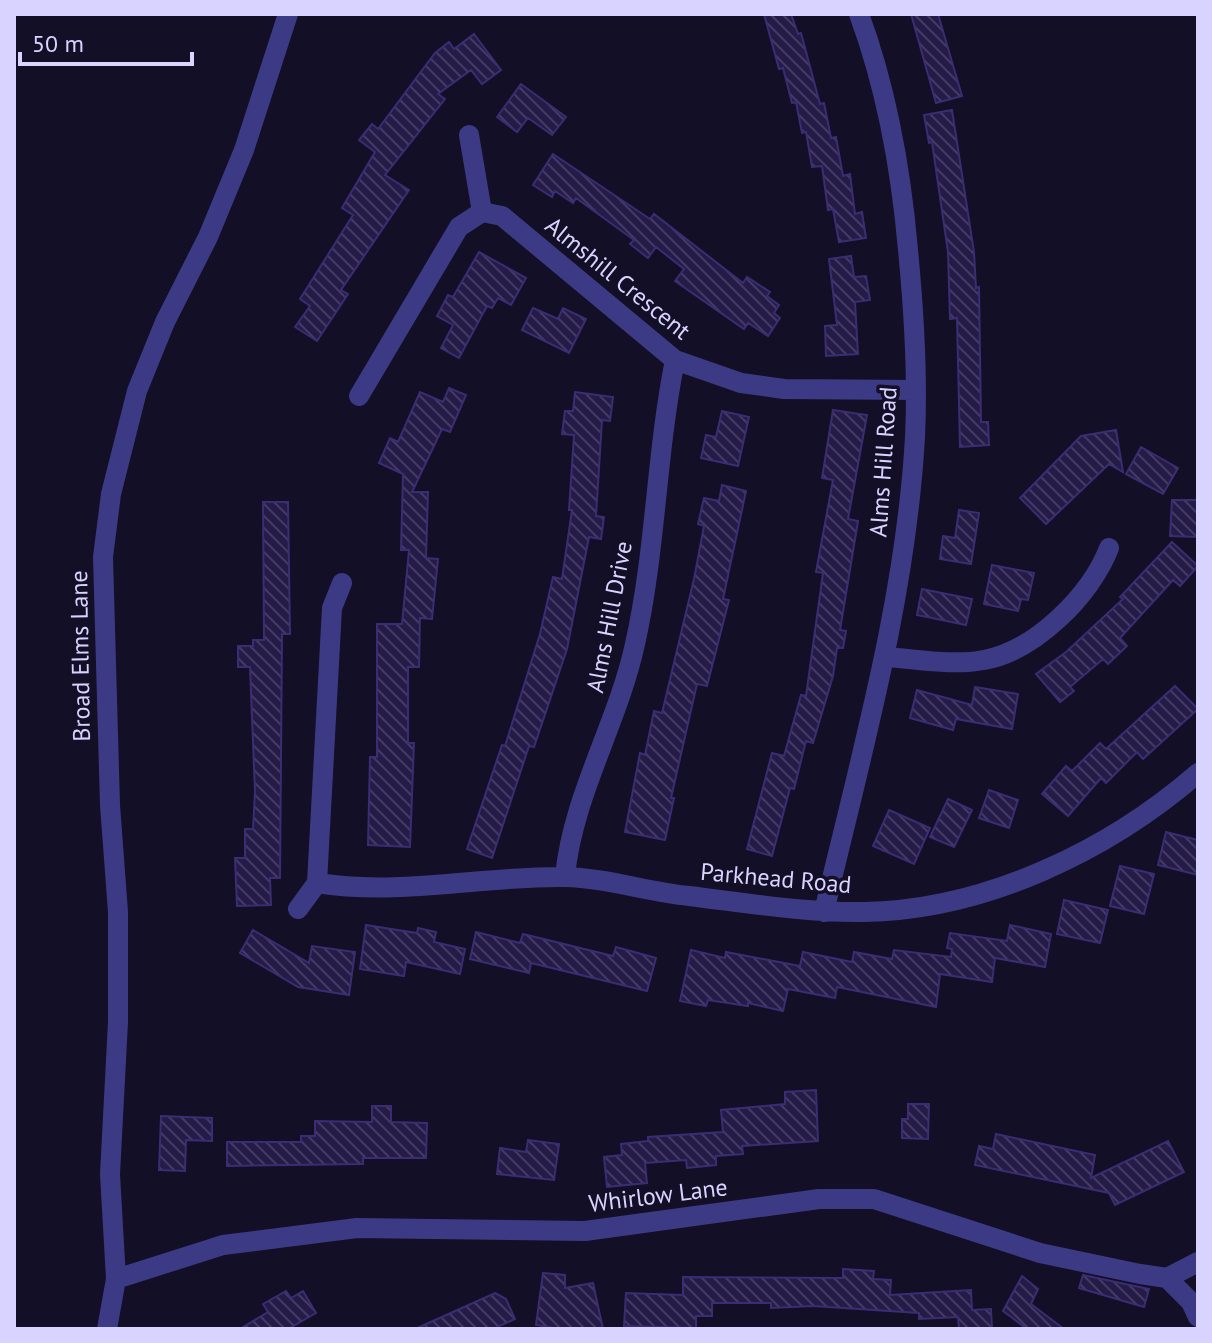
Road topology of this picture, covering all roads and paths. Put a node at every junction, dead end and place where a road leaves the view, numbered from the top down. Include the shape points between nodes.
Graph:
1 (288, 14) edge
2 (859, 14) edge
3 (469, 135) dead end
4 (482, 212) junction
5 (675, 360) junction
6 (916, 390) junction
7 (359, 396) dead end
8 (1109, 548) dead end
9 (342, 583) dead end
10 (885, 657) junction
11 (1198, 773) edge
12 (565, 877) junction
13 (317, 883) junction
14 (298, 909) dead end
15 (824, 912) junction
16 (1198, 1262) edge
17 (1167, 1278) junction
18 (116, 1279) junction
19 (1198, 1317) edge
20 (107, 1329) edge

1 - 18 street, Broad Elms Lane via 238,165 137,391 111,494 103,557 118,912 110,1174
2 - 6 street, Alms Hill Road via 892,130 904,203
3 - 4 street
4 - 5 street, Almshill Crescent via 502,216
4 - 7 street via 459,227
5 - 6 street, Almshill Crescent via 741,383 784,389
5 - 12 street, Alms Hill Drive via 635,644 619,705 568,846
6 - 10 street, Alms Hill Road via 908,509
8 - 10 street via 1102,567 1058,619 1001,655 959,662
9 - 13 street via 332,608
10 - 15 street, Alms Hill Road
11 - 15 street, Parkhead Road via 1138,820 1081,854 1023,878 914,907
12 - 13 street, Parkhead Road via 384,888
12 - 15 street, Parkhead Road
13 - 14 street
16 - 17 street
17 - 18 street, Whirlow Lane via 1040,1253 874,1199 819,1199 585,1231 357,1228 223,1245
17 - 19 street
18 - 20 street, Broad Elms Lane

